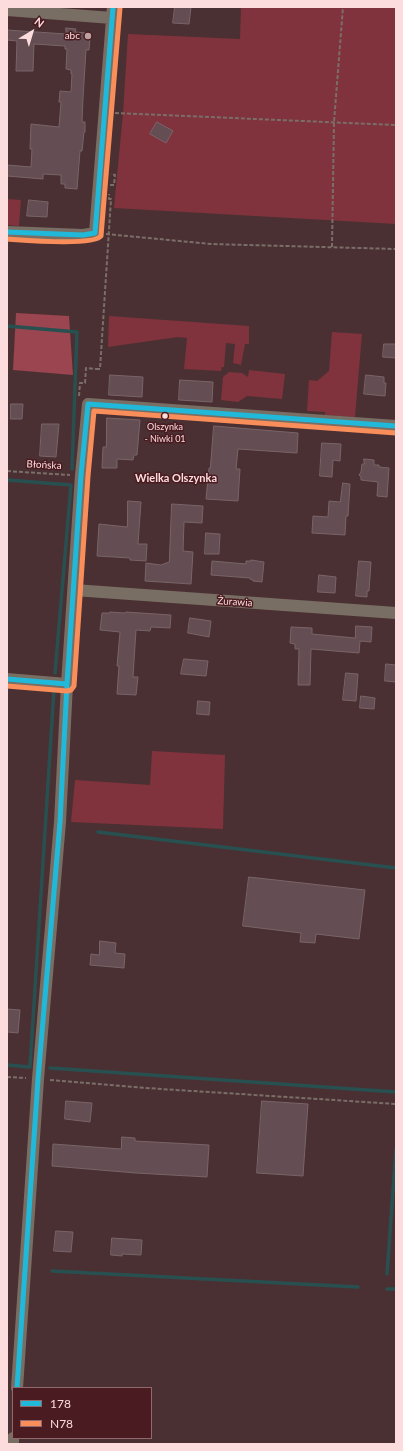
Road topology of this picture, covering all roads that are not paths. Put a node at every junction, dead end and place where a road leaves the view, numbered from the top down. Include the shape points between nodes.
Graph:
1 (7, 10) edge
2 (112, 13) edge
3 (7, 232) edge
4 (396, 426) edge
5 (74, 590) junction
6 (396, 613) edge
7 (7, 679) edge
8 (67, 684) junction
9 (17, 1387) edge

1 - 2 street
2 - 3 street via 95,233 83,235
4 - 5 street via 83,400
5 - 6 street, Żurawia
5 - 8 street
7 - 8 street
8 - 9 street via 60,822 38,1079

